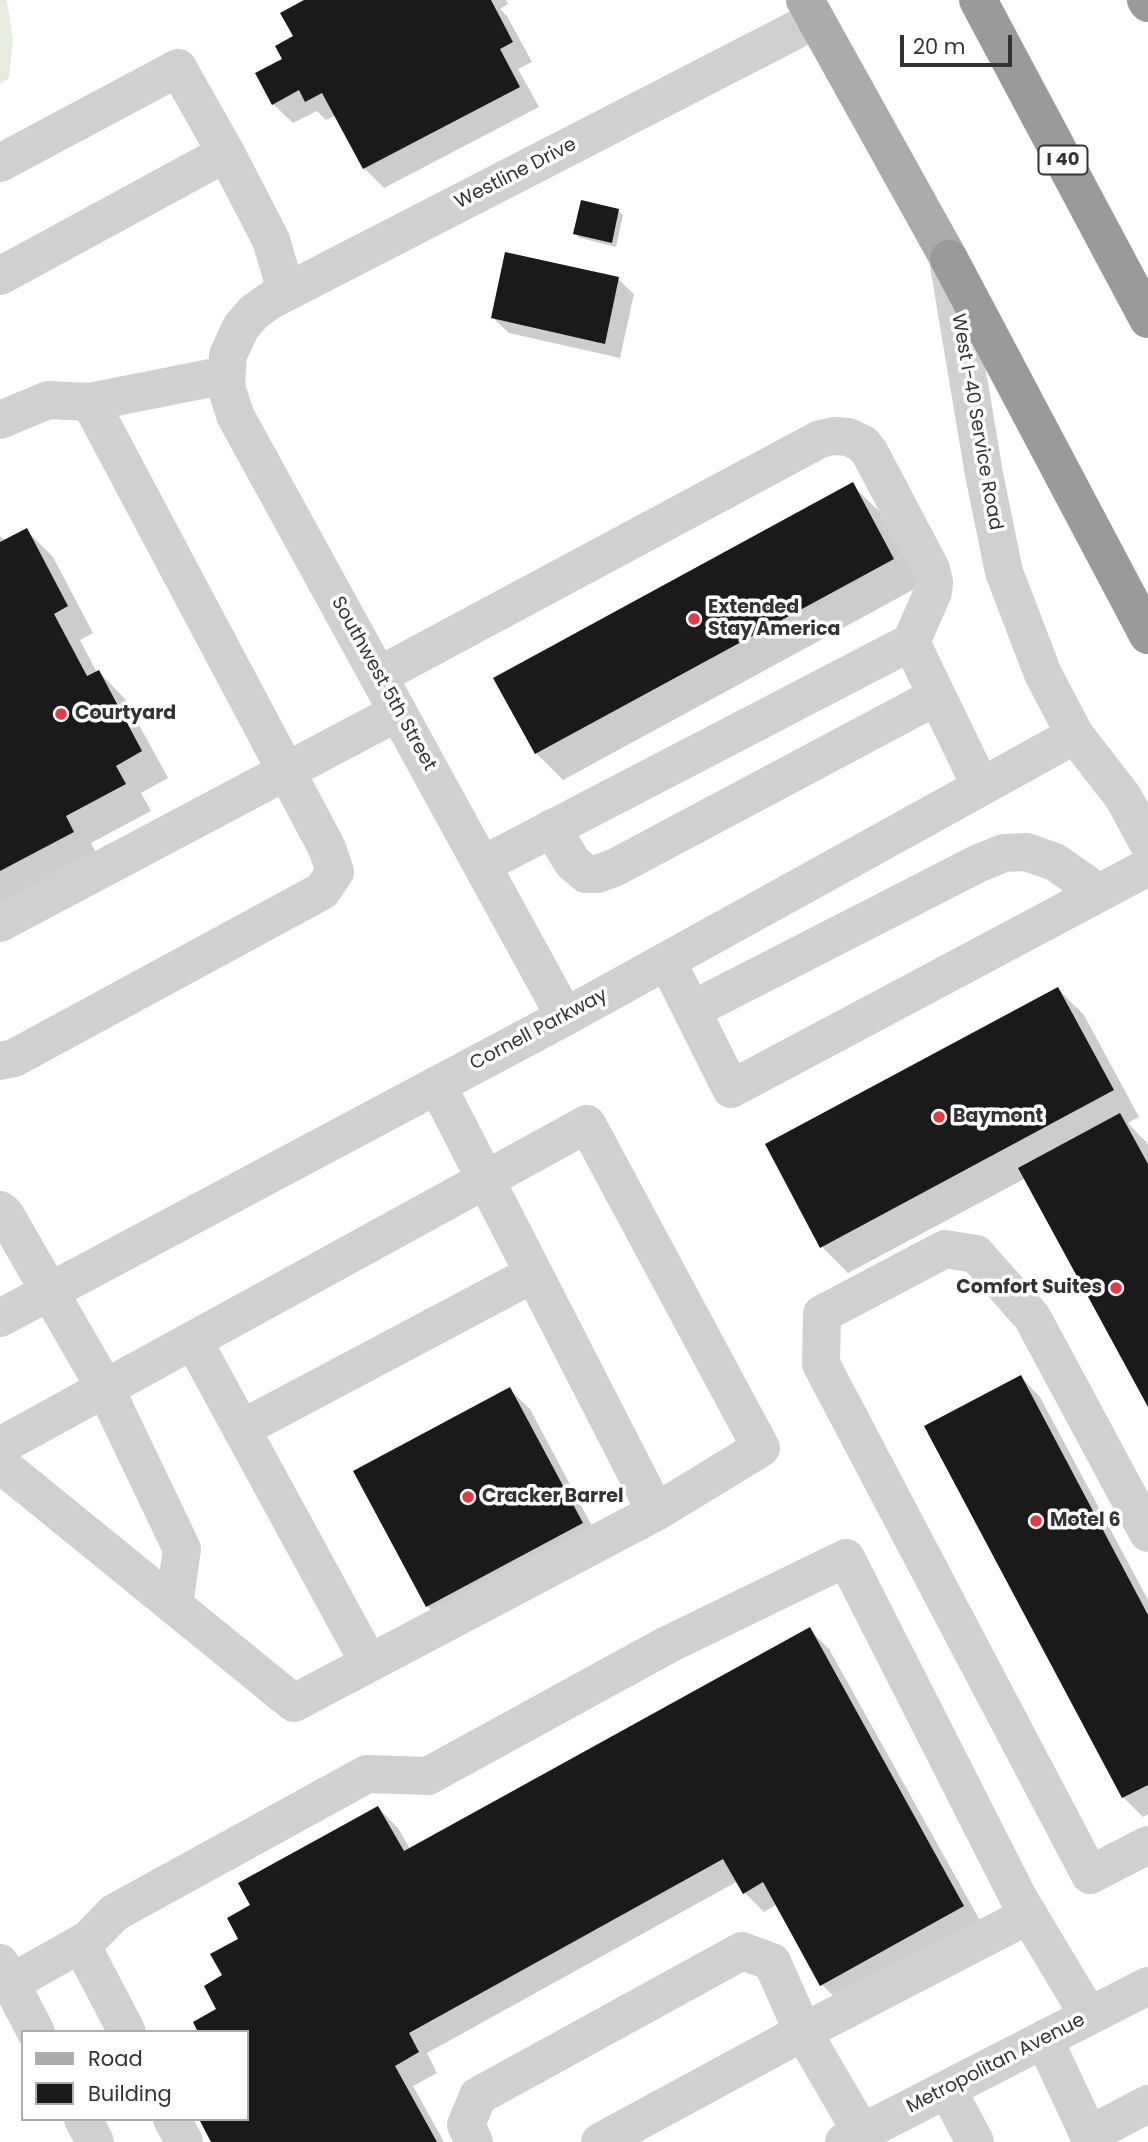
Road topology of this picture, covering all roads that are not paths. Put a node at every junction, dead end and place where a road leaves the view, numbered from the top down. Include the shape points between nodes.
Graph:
1 (978, 0) edge
2 (810, 10) edge
3 (226, 153) junction
4 (0, 163) edge
5 (948, 260) junction
6 (0, 276) edge
7 (286, 291) junction
8 (1148, 319) edge
9 (228, 360) junction
10 (90, 402) junction
11 (0, 420) edge
12 (1148, 635) edge
13 (911, 642) junction
14 (379, 676) junction
15 (937, 696) junction
16 (398, 712) junction
17 (1075, 735) junction
18 (286, 771) junction
19 (981, 787) junction
20 (552, 828) junction
21 (1148, 844) edge
22 (482, 865) junction
23 (1148, 867) edge
24 (1099, 893) junction
25 (0, 923) edge
26 (667, 961) junction
27 (692, 1010) junction
28 (565, 1017) junction
29 (0, 1061) edge
30 (437, 1085) junction
31 (485, 1180) junction
32 (0, 1210) edge
33 (533, 1274) junction
34 (50, 1292) junction
35 (0, 1318) edge
36 (193, 1340) junction
37 (105, 1388) junction
38 (241, 1429) junction
39 (0, 1446) edge
40 (0, 1464) edge
41 (656, 1512) junction
42 (1148, 1533) edge
43 (174, 1605) junction
44 (369, 1663) junction
45 (1148, 1845) edge
46 (1029, 1915) junction
47 (81, 1944) junction
48 (5, 1973) edge
49 (1148, 1986) edge
50 (1089, 2016) junction
51 (35, 2030) edge
52 (126, 2030) edge
53 (803, 2032) junction
54 (1044, 2039) junction
55 (947, 2089) junction
56 (1148, 2104) edge
57 (84, 2121) edge
58 (173, 2121) edge
59 (853, 2137) edge
60 (1091, 2139) edge
61 (95, 2142) edge
62 (184, 2142) edge
63 (474, 2142) edge
64 (600, 2142) edge
65 (974, 2142) edge

1 - 8 highway, I 40
2 - 5 main road, West I-40 Service Road
2 - 7 street, Westline Drive
3 - 4 street via 178,68
3 - 6 street
3 - 7 street via 271,240
5 - 12 highway
5 - 17 street, West I-40 Service Road via 1004,572 1043,674
7 - 9 street, Westline Drive via 254,312 241,327
9 - 10 street
9 - 14 street, Southwest 5th Street via 228,396 236,415
10 - 11 street via 48,400
10 - 18 street
13 - 14 street via 933,592 931,569 870,453 863,444 834,436 820,439
13 - 15 street
13 - 20 street
14 - 16 street, Southwest 5th Street
15 - 19 street
15 - 20 street via 597,874 586,874 572,862
16 - 18 street
16 - 22 street, Southwest 5th Street
17 - 19 street, Cornell Parkway
17 - 21 street, West I-40 Service Road via 1123,797
18 - 25 street
18 - 29 street via 335,872 321,891 14,1058
19 - 26 street, Cornell Parkway
20 - 22 street
22 - 28 street, Southwest 5th Street
23 - 24 street
24 - 27 street via 1055,862 1026,852 1004,853
24 - 27 street via 731,1089
26 - 27 street
26 - 28 street, Cornell Parkway
28 - 30 street, Cornell Parkway
30 - 31 street
30 - 34 street, Cornell Parkway
31 - 33 street
31 - 36 street
31 - 41 street via 587,1124 761,1448
32 - 34 street
33 - 38 street
33 - 41 street
34 - 35 street, Cornell Parkway
34 - 37 street
36 - 37 street
36 - 38 street
37 - 39 street
37 - 43 street via 181,1549
38 - 44 street
40 - 43 street
41 - 44 street
42 - 45 street via 1032,1317 976,1254 945,1249 822,1314 821,1364 1090,1875
43 - 44 street via 294,1703
46 - 47 street via 846,1558 667,1645 428,1776 367,1774 114,1913
46 - 50 street
46 - 53 street
47 - 48 street
47 - 52 street
48 - 51 street
49 - 50 street, Metropolitan Avenue
50 - 54 street, Metropolitan Avenue
53 - 59 street
53 - 63 street via 772,1962 742,1951 478,2096 466,2125
53 - 64 street
54 - 55 street, Metropolitan Avenue
54 - 60 street
55 - 59 street, Metropolitan Avenue
55 - 65 street
56 - 60 street
57 - 61 street
58 - 62 street

